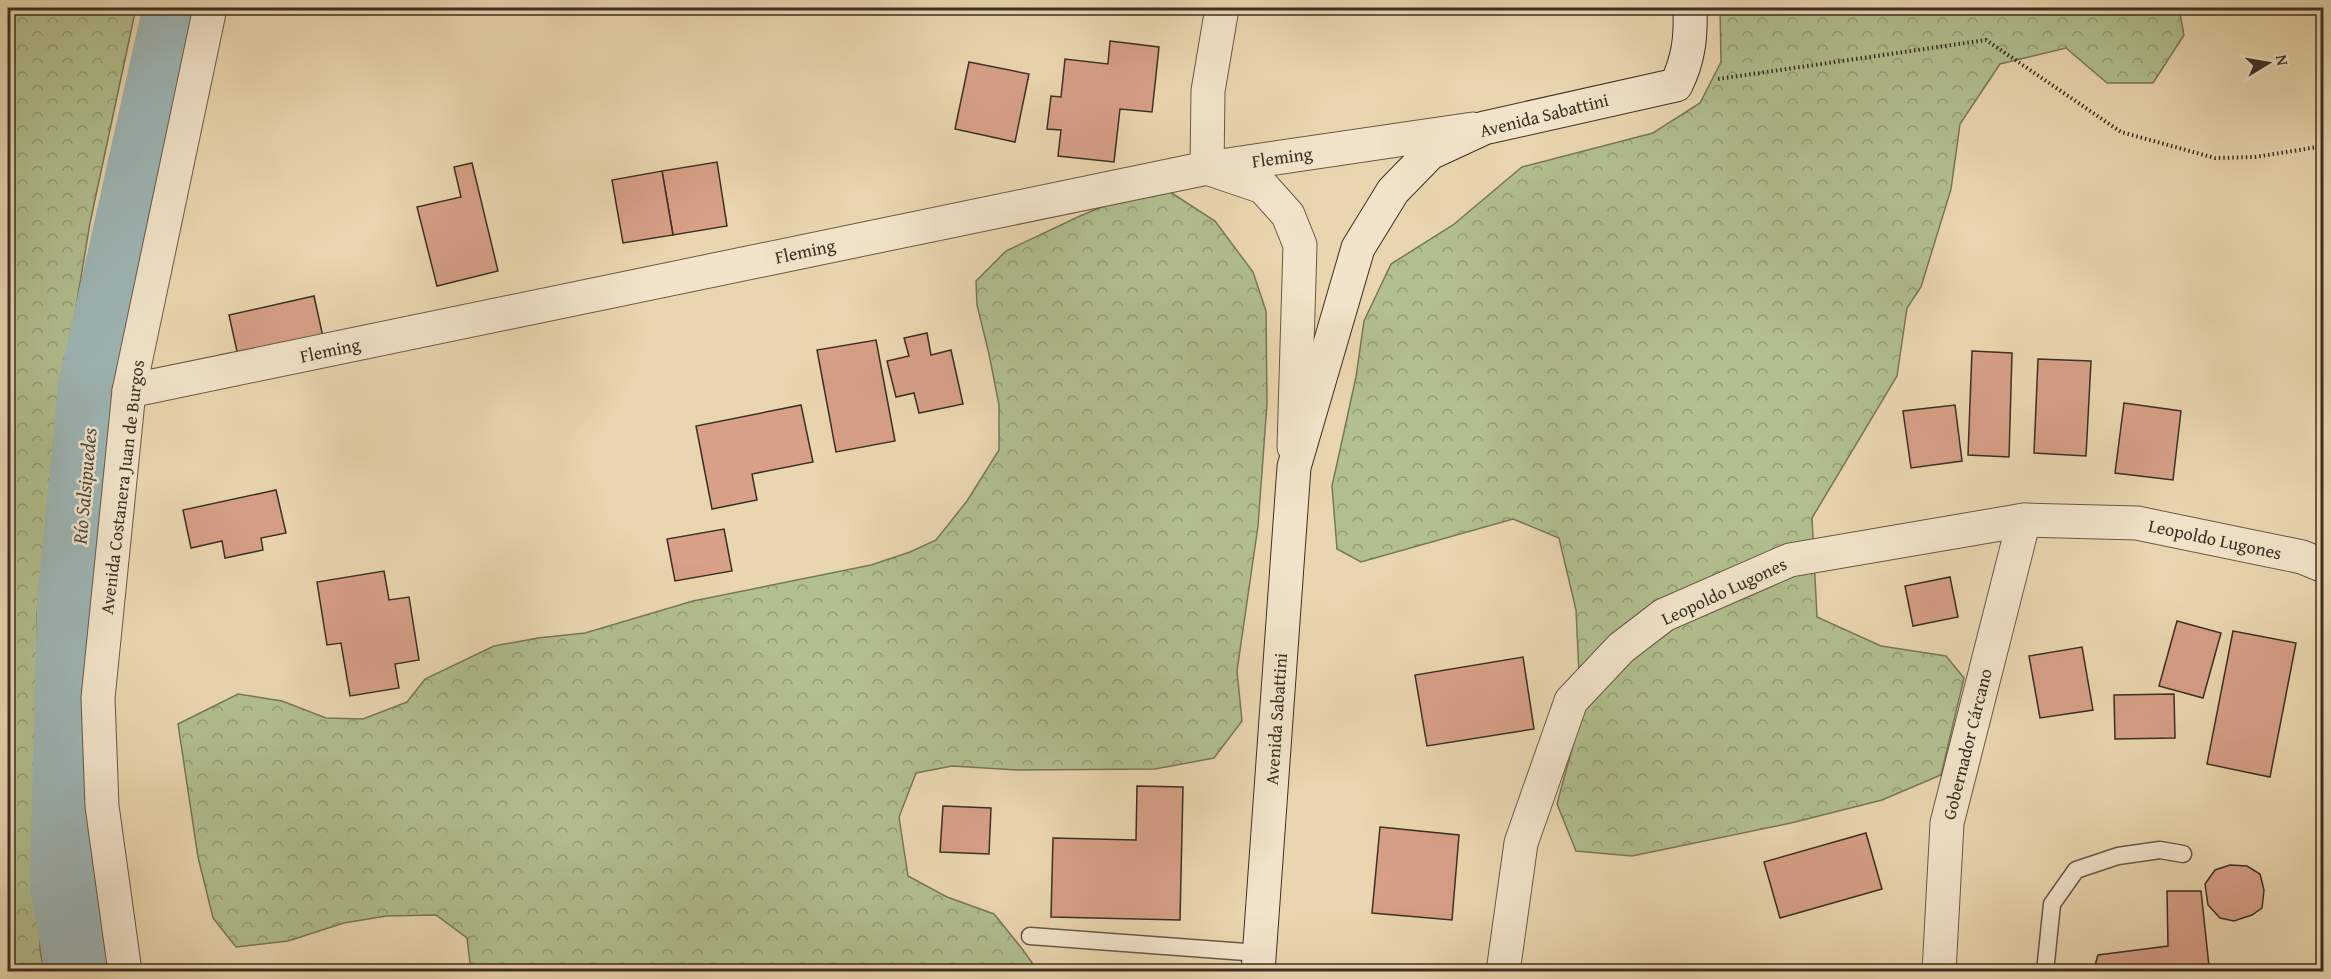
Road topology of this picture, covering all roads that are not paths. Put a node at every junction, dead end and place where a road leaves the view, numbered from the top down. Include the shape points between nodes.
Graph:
1 (210, 8) edge
2 (1222, 8) edge
3 (1690, 8) edge
4 (1484, 128) junction
5 (1207, 168) junction
6 (129, 392) junction
7 (1294, 467) junction
8 (2024, 520) junction
9 (2324, 566) edge
10 (2183, 854) dead end
11 (1030, 936) dead end
12 (1258, 962) edge
13 (125, 972) edge
14 (1503, 972) edge
15 (1939, 972) edge
16 (2045, 972) edge

1 - 6 street, Avenida Costanera Juan de Burgos
2 - 5 street via 1208,91
3 - 4 street, Avenida Sabattini via 1691,40 1677,85
4 - 5 street, Fleming
4 - 7 street, Avenida Sabattini via 1430,153 1393,191 1358,248
5 - 6 street, Fleming
5 - 7 street, Avenida Sabattini via 1263,187 1288,215 1300,245
6 - 13 street, Avenida Costanera Juan de Burgos via 98,698 102,806
7 - 12 street, Avenida Sabattini
8 - 9 street, Leopoldo Lugones via 2137,523 2302,557
8 - 14 street, Leopoldo Lugones via 1790,560 1664,615 1621,648 1572,701 1521,843
8 - 15 street, Gobernador Cárcano via 1947,823
10 - 16 lane via 2160,850 2118,856 2076,870 2052,904
11 - 12 lane

